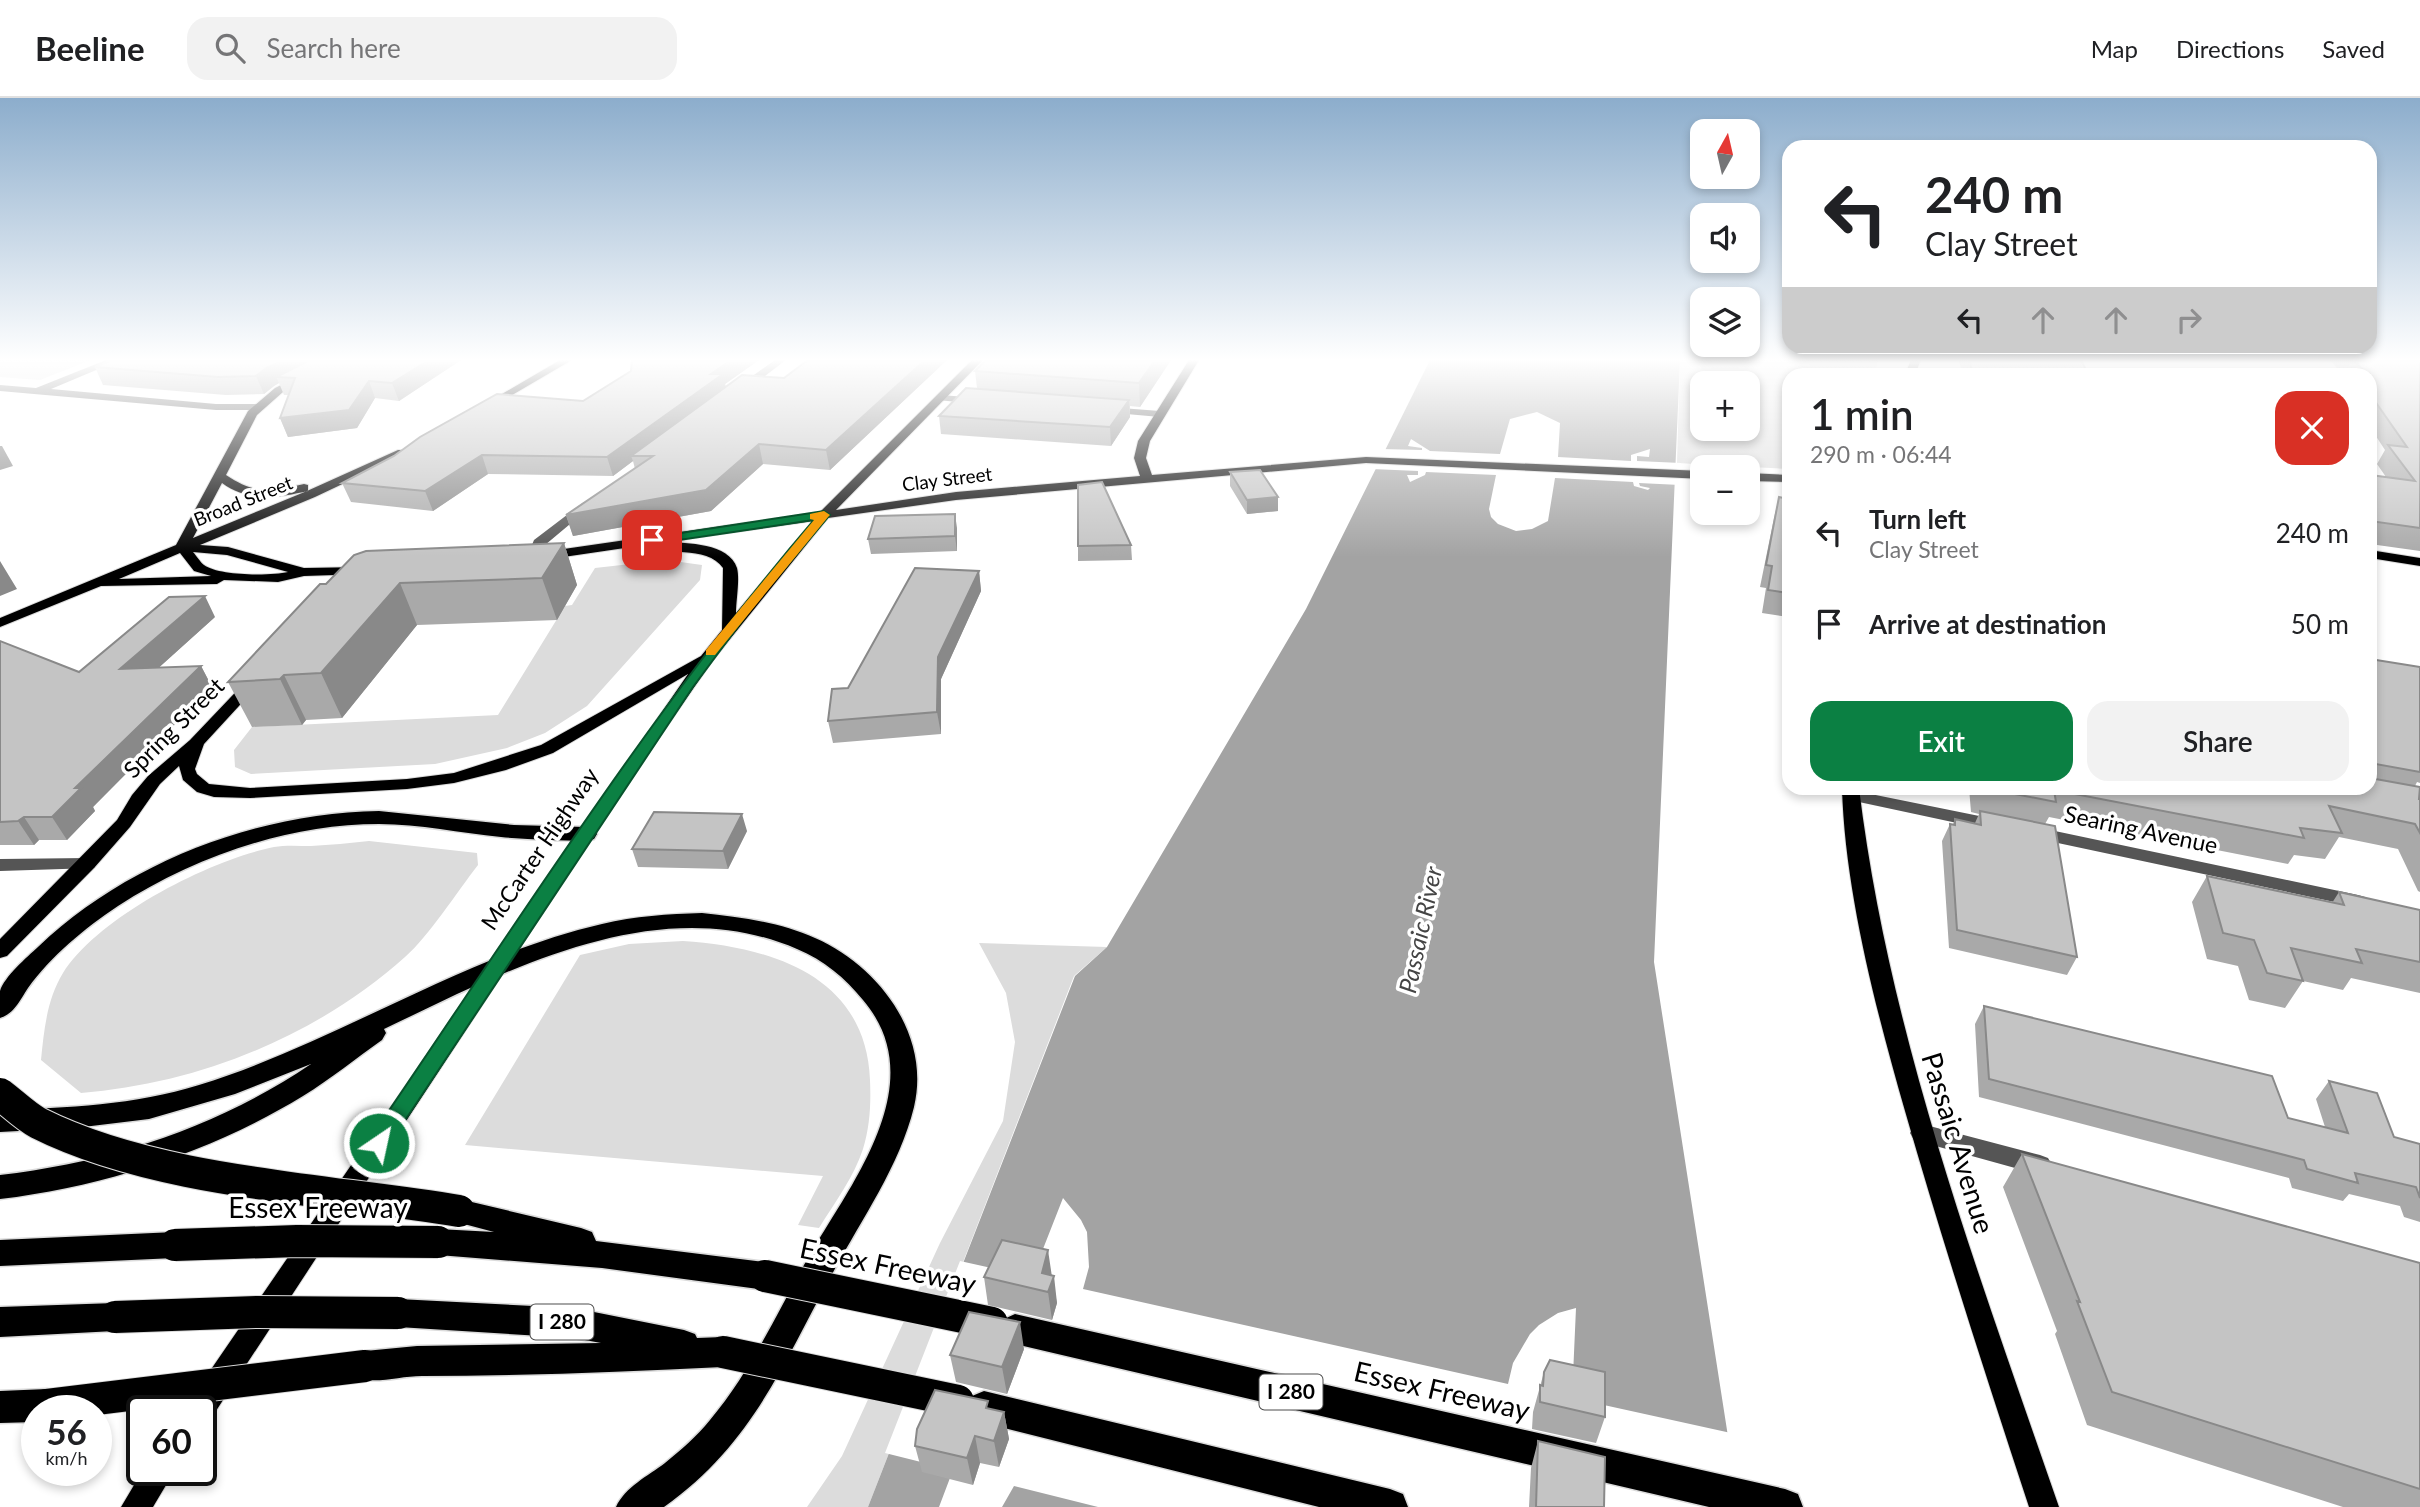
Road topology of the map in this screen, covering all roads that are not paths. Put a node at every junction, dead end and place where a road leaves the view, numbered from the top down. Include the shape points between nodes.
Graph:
1 (244, 426) edge
2 (913, 426) edge
3 (1154, 426) edge
4 (415, 445) edge
5 (1690, 474) edge
6 (220, 476) junction
7 (347, 478) junction
8 (1760, 478) edge
9 (1147, 479) junction
10 (1782, 479) edge
11 (592, 500) edge
12 (824, 515) junction
13 (637, 542) junction
14 (182, 547) junction
15 (2377, 555) edge
16 (529, 558) joint
17 (2420, 562) edge
18 (382, 570) edge
19 (357, 571) junction
20 (303, 572) junction
21 (260, 578) junction
22 (92, 584) junction
23 (344, 584) edge
24 (0, 623) edge
25 (729, 629) junction
26 (708, 657) junction
27 (268, 666) edge
28 (196, 743) junction
29 (1852, 795) edge
30 (1870, 795) edge
31 (586, 834) junction
32 (87, 864) junction
33 (0, 865) edge
34 (2379, 905) edge
35 (0, 951) edge
36 (499, 964) junction
37 (415, 1004) junction
38 (0, 1009) edge
39 (0, 1094) edge
40 (0, 1121) edge
41 (1922, 1133) junction
42 (2056, 1170) edge
43 (0, 1188) edge
44 (0, 1253) edge
45 (661, 1260) junction
46 (0, 1322) edge
47 (723, 1352) junction
48 (210, 1395) edge
49 (0, 1408) edge
50 (150, 1486) edge
51 (136, 1507) edge
52 (634, 1507) edge
53 (1390, 1507) edge
54 (1785, 1507) edge
55 (2044, 1507) edge

1 - 6 main road
2 - 12 main road, McCarter Highway
3 - 9 main road via 1140,452
4 - 7 main road, Broad Street
5 - 9 main road, Clay Street via 1374,459
6 - 7 main road via 243,493 256,495
6 - 14 main road
7 - 14 main road, Broad Street
8 - 10 main road
9 - 12 main road, Clay Street via 956,496
11 - 16 street via 545,536
12 - 13 main road, Clay Street
12 - 25 main road, McCarter Highway
13 - 16 main road, Clay Street
13 - 25 main road via 710,552 726,559 730,568
14 - 20 main road via 228,551
14 - 21 main road via 205,572
14 - 22 main road, Broad Street
15 - 17 main road
18 - 19 main road
19 - 20 main road
19 - 23 main road
20 - 21 main road
21 - 22 main road
22 - 24 main road, Broad Street
25 - 26 main road, McCarter Highway
26 - 28 main road via 547,749 454,778 214,792 189,776
26 - 31 main road, McCarter Highway
27 - 28 main road, Spring Street
28 - 32 main road, Spring Street via 146,789 124,823
29 - 41 main road, Passaic Avenue via 1877,970
30 - 34 street, Searing Avenue
31 - 36 main road, McCarter Highway
31 - 38 highway via 379,817 320,822 249,837 181,863 106,905 39,959
32 - 33 street
32 - 35 main road, Spring Street
36 - 37 highway
36 - 48 main road, McCarter Highway
36 - 52 highway via 584,935 640,925 696,922 750,927 805,943 843,965 874,995 901,1047 904,1084 888,1140 755,1385 718,1437
37 - 40 highway via 200,1096 138,1112
37 - 43 highway via 293,1089 224,1123 97,1170
39 - 45 highway, bridge via 30,1118 65,1136 157,1163 459,1211
41 - 42 street
41 - 55 main road, Passaic Avenue
44 - 45 highway, Essex Freeway / I 280, bridge via 297,1241 438,1242
45 - 54 highway, Essex Freeway / I 280, bridge via 905,1304
46 - 47 highway, I 280, bridge via 257,1312 398,1313 574,1323
47 - 49 highway, bridge via 416,1362
47 - 53 highway, I 280, bridge via 984,1407
50 - 51 main road

